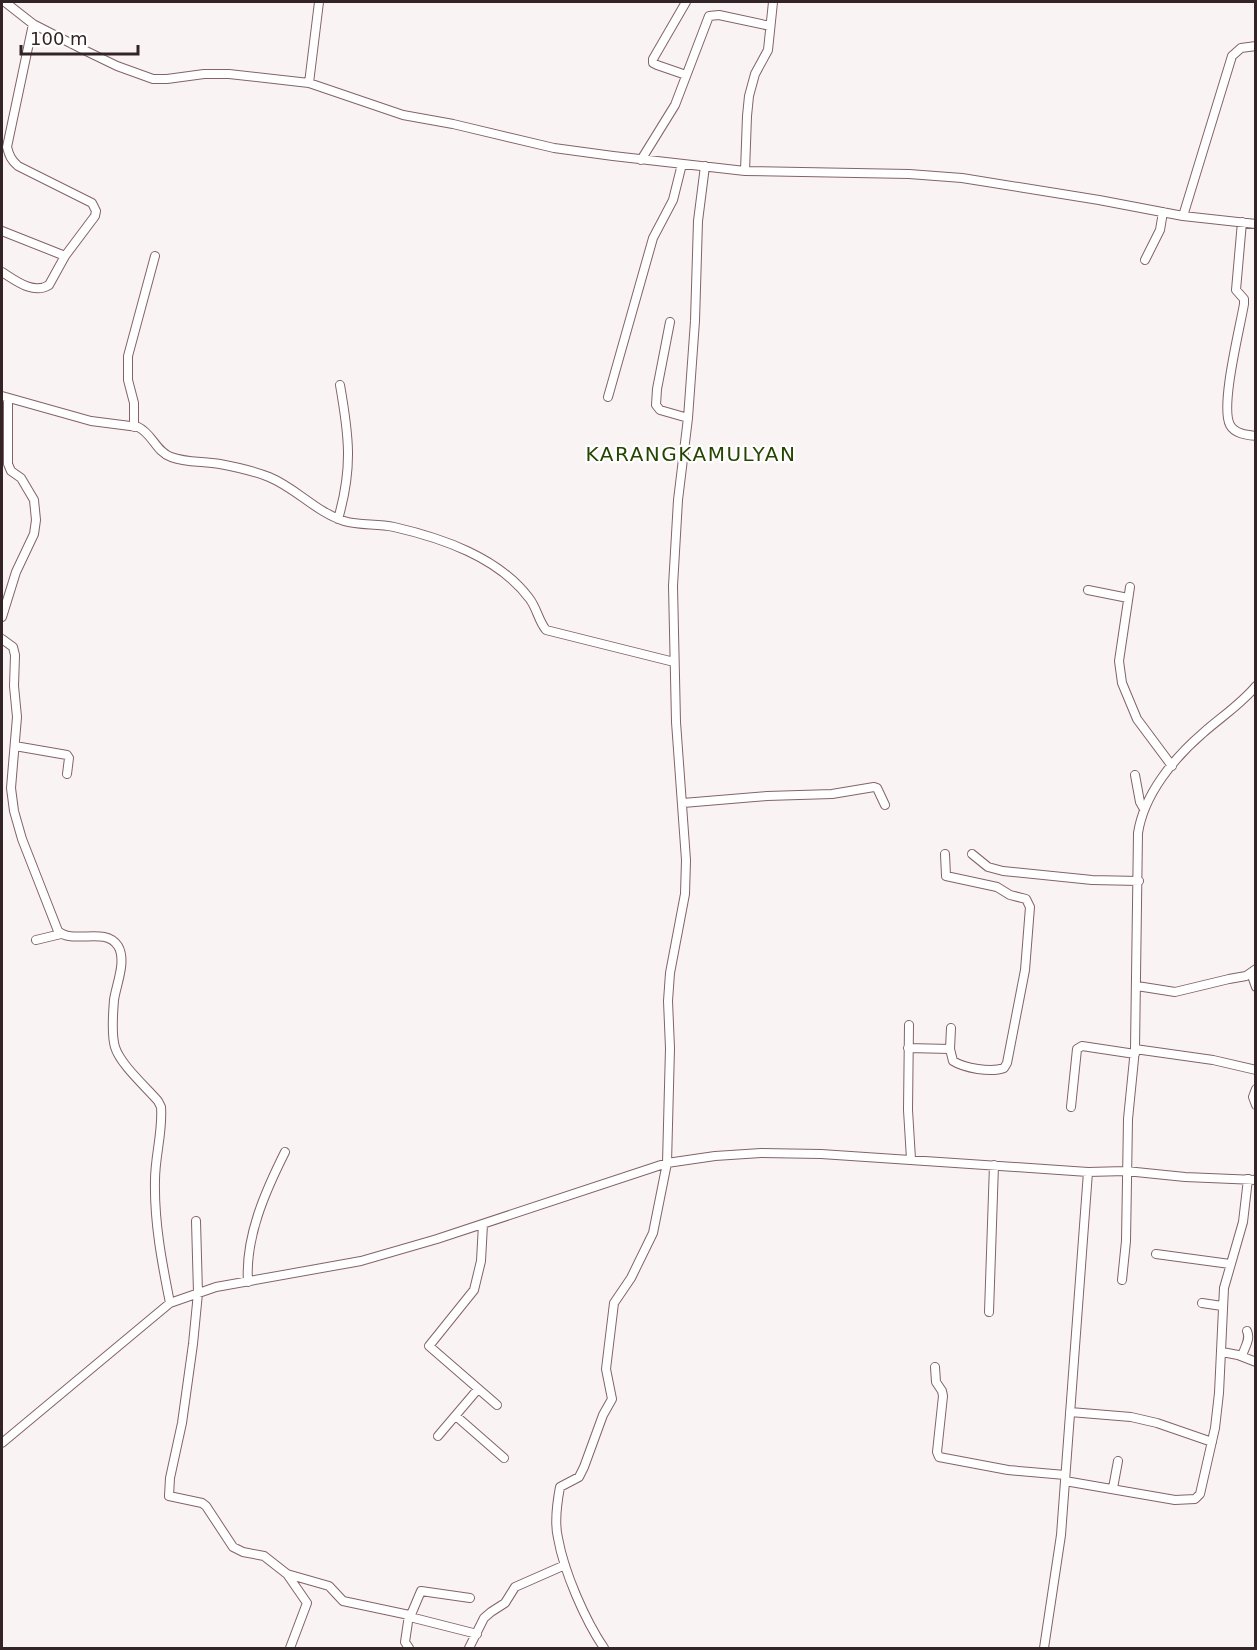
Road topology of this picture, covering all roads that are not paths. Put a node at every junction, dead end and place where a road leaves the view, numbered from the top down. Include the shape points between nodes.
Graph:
1 (5, 2) edge
2 (319, 2) edge
3 (686, 2) edge
4 (773, 2) edge
5 (33, 24) junction
6 (770, 26) junction
7 (1256, 46) edge
8 (686, 75) junction
9 (309, 83) junction
10 (641, 160) junction
11 (682, 164) junction
12 (705, 166) junction
13 (745, 171) junction
14 (1163, 212) junction
15 (1183, 216) junction
16 (1242, 222) junction
17 (1256, 224) edge
18 (2, 231) edge
19 (65, 256) junction
20 (155, 256) dead end
21 (1145, 260) dead end
22 (2, 272) edge
23 (670, 322) dead end
24 (340, 385) dead end
25 (4, 397) edge
26 (608, 397) dead end
27 (688, 418) junction
28 (134, 427) junction
29 (1256, 436) edge
30 (338, 519) junction
31 (1130, 587) dead end
32 (1088, 590) dead end
33 (1128, 598) junction
34 (2, 616) edge
35 (2, 639) edge
36 (674, 662) junction
37 (1256, 686) edge
38 (15, 746) junction
39 (1172, 766) junction
40 (67, 774) dead end
41 (1135, 775) dead end
42 (683, 803) junction
43 (885, 805) dead end
44 (1144, 809) junction
45 (945, 854) dead end
46 (972, 854) dead end
47 (1139, 881) junction
48 (61, 934) junction
49 (36, 940) dead end
50 (1253, 971) edge
51 (1137, 986) junction
52 (1256, 987) edge
53 (909, 1024) dead end
54 (951, 1028) dead end
55 (908, 1048) junction
56 (950, 1050) junction
57 (1135, 1052) junction
58 (1256, 1070) edge
59 (1256, 1089) edge
60 (1256, 1105) edge
61 (1071, 1107) dead end
62 (285, 1152) dead end
63 (911, 1159) junction
64 (667, 1163) junction
65 (994, 1165) junction
66 (1126, 1171) junction
67 (1088, 1172) junction
68 (1253, 1178) edge
69 (196, 1221) dead end
70 (483, 1224) junction
71 (1156, 1254) dead end
72 (1230, 1264) junction
73 (1122, 1280) dead end
74 (248, 1282) junction
75 (198, 1293) junction
76 (1202, 1302) dead end
77 (170, 1304) junction
78 (1222, 1306) junction
79 (989, 1312) dead end
80 (1247, 1331) dead end
81 (1222, 1352) junction
82 (1242, 1356) junction
83 (1256, 1362) edge
84 (934, 1367) dead end
85 (478, 1389) junction
86 (497, 1405) dead end
87 (1070, 1412) junction
88 (456, 1416) junction
89 (438, 1436) dead end
90 (1212, 1442) junction
91 (2, 1443) edge
92 (504, 1458) dead end
93 (1118, 1461) dead end
94 (1065, 1478) junction
95 (1113, 1488) junction
96 (565, 1565) junction
97 (287, 1574) junction
98 (470, 1598) dead end
99 (410, 1617) junction
100 (477, 1634) junction
101 (290, 1648) edge
102 (409, 1648) edge
103 (469, 1648) edge
104 (604, 1648) edge
105 (1044, 1648) edge

1 - 5 street
2 - 9 street
3 - 8 street via 653,63
4 - 6 street
5 - 9 street via 117,66 153,79 229,74
5 - 19 street via 8,147 12,161 94,207 95,216
6 - 8 street via 710,15
6 - 13 street via 768,50 749,96
7 - 15 street via 1241,48 1232,56
8 - 10 street via 675,105
9 - 10 street via 403,115 554,148
10 - 11 street
11 - 12 street
11 - 26 street via 673,200 649,250
12 - 13 street
12 - 27 street via 698,222
13 - 14 street via 962,178
14 - 15 street
14 - 21 street via 1160,230
15 - 16 street
16 - 17 street
16 - 29 street via 1236,290 1244,304 1228,381 1228,418 1238,432
18 - 19 street
19 - 22 street via 44,288 34,289
20 - 28 street via 128,356
23 - 27 street via 656,405 660,410
24 - 30 street via 348,458
25 - 28 street via 91,421
25 - 34 street via 8,464 34,500 36,520
27 - 36 street via 673,576
28 - 30 street via 144,431 167,456 270,477
30 - 36 street via 393,526 471,553 499,569 530,599 546,630
31 - 33 street
32 - 33 street
33 - 39 street via 1119,661 1122,683 1137,719
35 - 38 street via 13,647 15,655
36 - 42 street
37 - 39 street
38 - 40 street via 67,755
38 - 48 street via 11,788 14,811 55,927
39 - 44 street
41 - 44 street
42 - 43 street via 832,794 874,787
42 - 64 street via 685,894 668,1001
44 - 47 street via 1138,832
45 - 56 street via 946,876 1002,889 1011,896 1026,898 1029,907 1025,970 1007,1063 995,1070 958,1064 952,1061
46 - 47 street via 1003,871
47 - 51 street
48 - 49 street
48 - 77 street via 101,936 119,947 115,1047 162,1111 154,1179 159,1245
50 - 51 street via 1246,976 1175,992
50 - 52 street
51 - 57 street
53 - 55 street
54 - 56 street
55 - 56 street
55 - 63 street
57 - 58 street via 1213,1060
57 - 61 street via 1082,1046 1077,1049
57 - 66 street
59 - 60 street via 1252,1097
62 - 74 street via 255,1225
63 - 64 street via 761,1153
63 - 65 street
64 - 70 street
64 - 96 street via 652,1233 631,1278 614,1303 606,1369 612,1399 579,1477 560,1489 557,1536
65 - 67 street
65 - 79 street
66 - 67 street
66 - 68 street
66 - 73 street
67 - 87 street
68 - 72 street
69 - 75 street
70 - 74 street via 361,1261
70 - 85 street via 482,1261 474,1290 429,1346
71 - 72 street
72 - 78 street
74 - 75 street
75 - 77 street
75 - 97 street via 190,1376 169,1496 204,1504 236,1549 264,1556
76 - 78 street
77 - 91 street
78 - 81 street
80 - 82 street
81 - 82 street
81 - 90 street
82 - 83 street
84 - 94 street via 943,1396 938,1455
85 - 86 street
85 - 88 street
87 - 90 street via 1131,1417
87 - 94 street
88 - 89 street
88 - 92 street
90 - 95 street via 1200,1494 1195,1499 1175,1500
93 - 95 street
94 - 95 street
94 - 105 street via 1061,1535
96 - 100 street via 515,1587 505,1603 487,1615
96 - 104 street
97 - 99 street via 330,1586 343,1601
97 - 101 street via 307,1603
98 - 99 street via 421,1591
99 - 100 street
99 - 102 street via 405,1642
100 - 103 street

